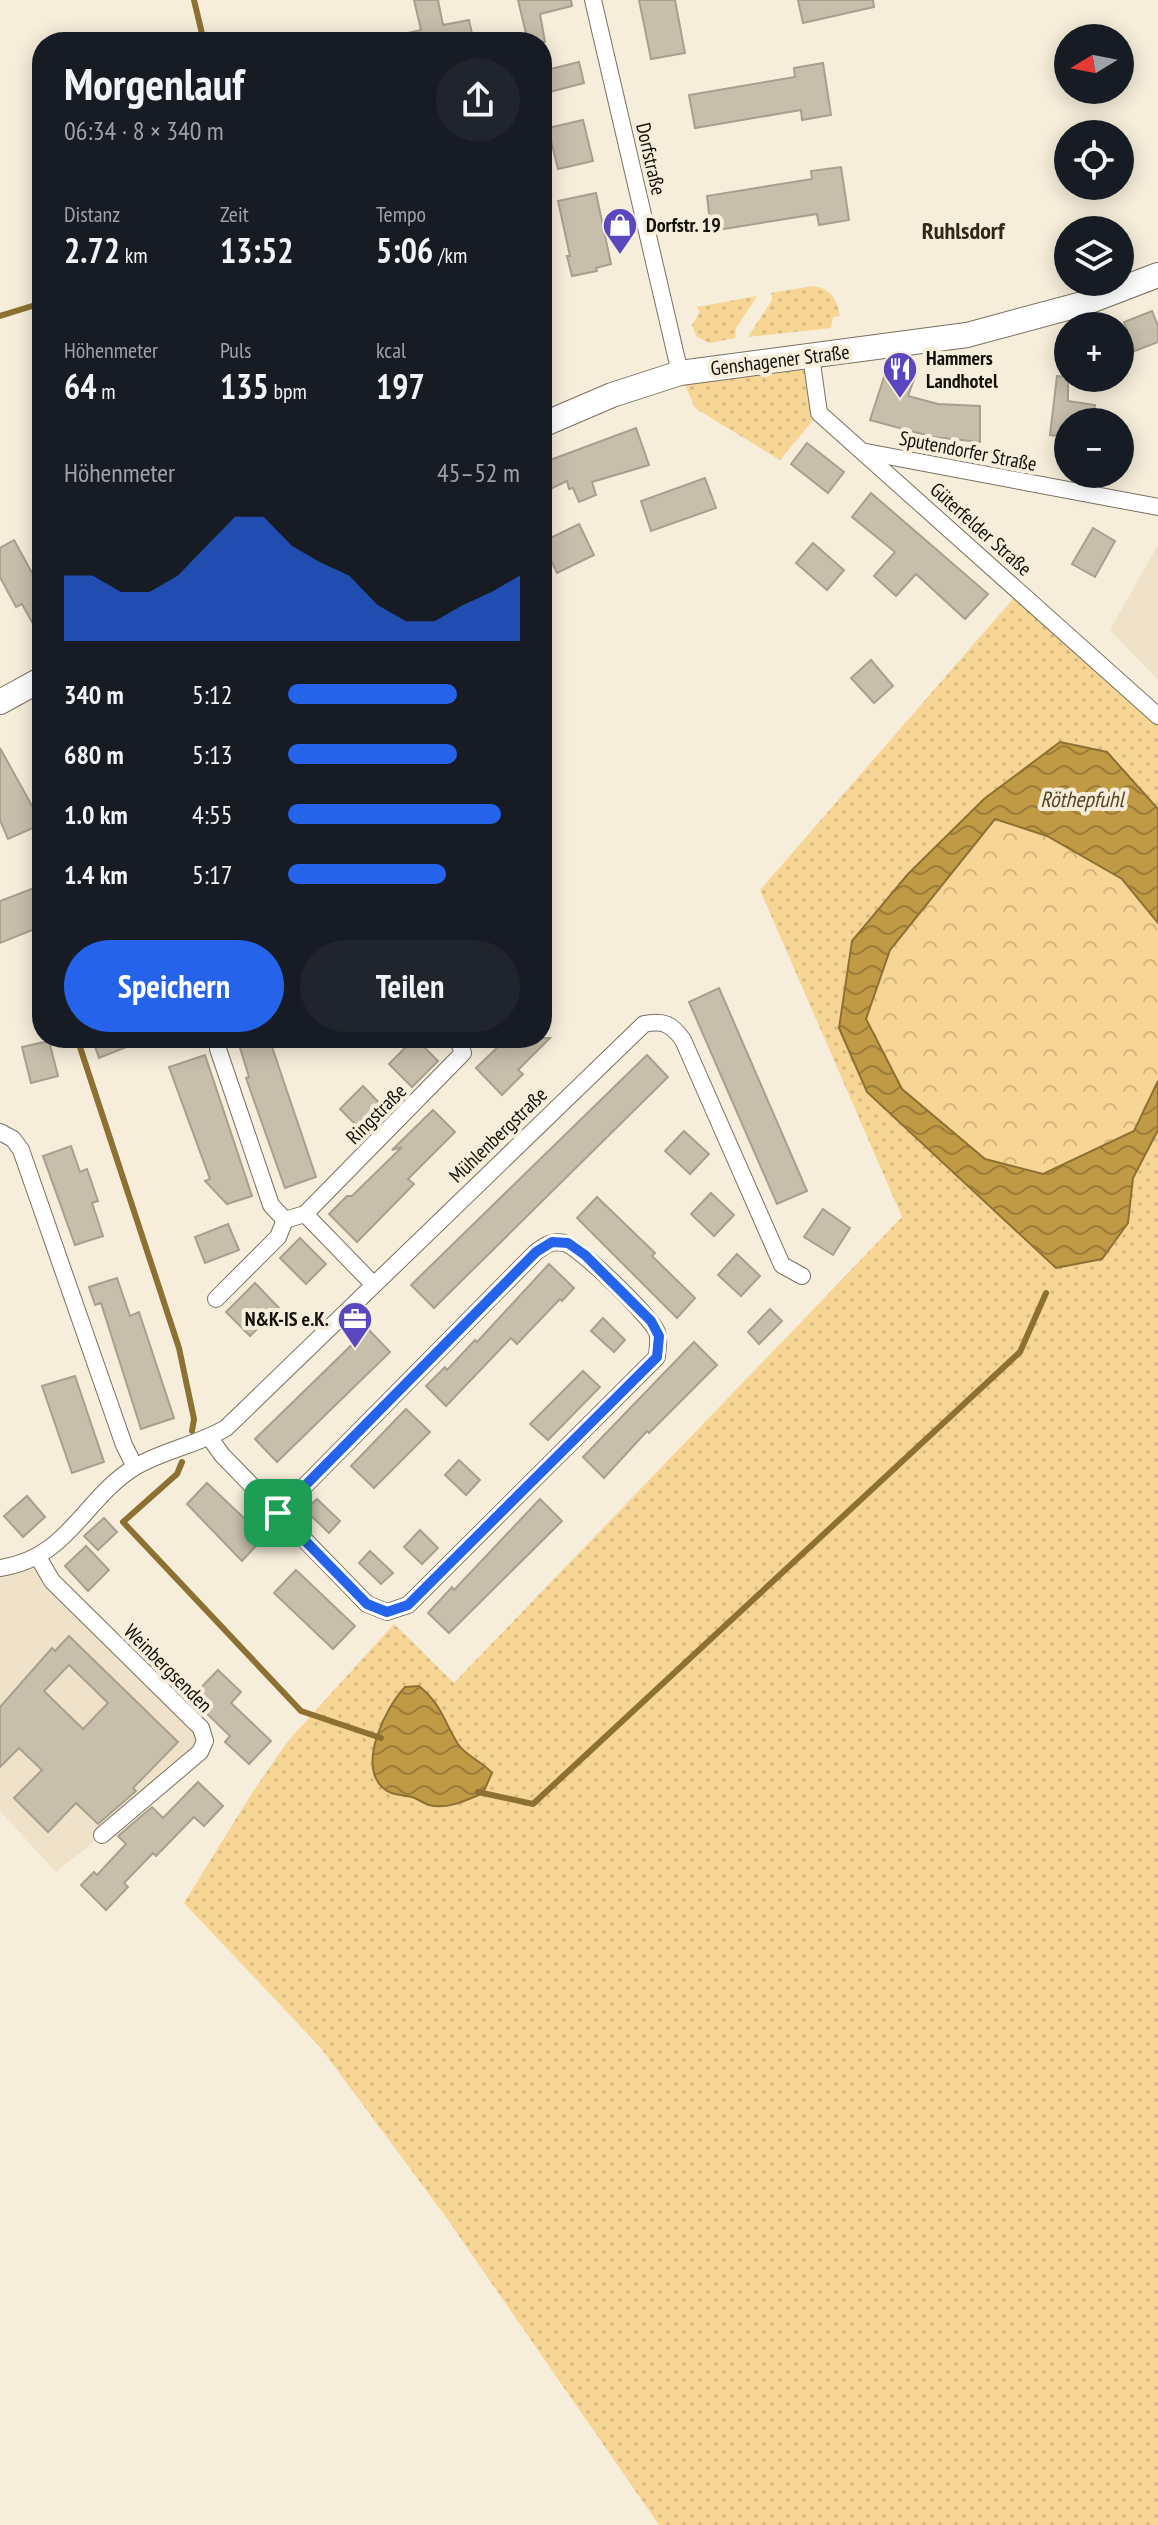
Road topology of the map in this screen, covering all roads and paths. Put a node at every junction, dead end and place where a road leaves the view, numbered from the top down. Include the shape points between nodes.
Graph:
1 (593, 0) edge
2 (1158, 275) edge
3 (811, 356) junction
4 (680, 373) junction
5 (552, 421) edge
6 (865, 452) junction
7 (1158, 507) edge
8 (32, 684) edge
9 (0, 702) edge
10 (1158, 716) edge
11 (218, 1048) edge
12 (461, 1048) edge
13 (0, 1132) edge
14 (305, 1214) junction
15 (285, 1220) junction
16 (802, 1276) dead end
17 (373, 1284) junction
18 (216, 1299) dead end
19 (210, 1438) junction
20 (135, 1467) junction
21 (278, 1513) junction
22 (38, 1557) junction
23 (0, 1568) edge
24 (102, 1835) dead end

1 - 4 street, Dorfstraße
2 - 3 main road, Genshagener Straße via 1082,304 967,335
3 - 4 main road, Genshagener Straße
3 - 6 street, Güterfelder Straße via 819,413
4 - 5 main road, Genshagener Straße
6 - 7 street, Sputendorfer Straße
6 - 10 street, Güterfelder Straße
8 - 9 main road
11 - 15 street via 271,1205
12 - 14 street, Ringstraße via 463,1053
13 - 20 street via 21,1150
14 - 15 street, Ringstraße
14 - 17 street
15 - 18 street via 278,1237
16 - 17 street, Mühlenbergstraße via 782,1265 683,1040 674,1027 660,1021 634,1031
17 - 19 street, Mühlenbergstraße
19 - 20 street, Mühlenbergstraße
19 - 21 street
20 - 22 street, Mühlenbergstraße
21 - 21 street via 367,1604 387,1612 408,1605 657,1357 659,1336 651,1321 585,1255 568,1243 552,1242 536,1252
22 - 23 street, Mühlenbergstraße
22 - 24 street, Weinbergsenden via 52,1581 201,1728 205,1741 200,1752

